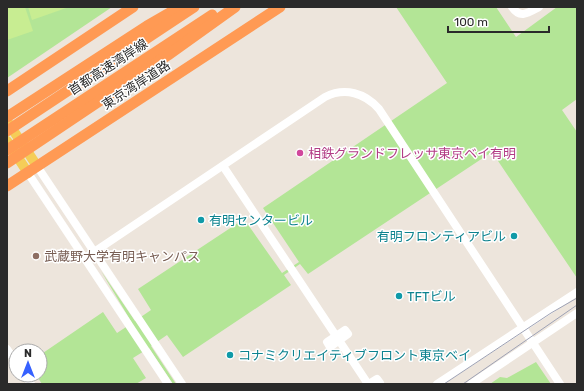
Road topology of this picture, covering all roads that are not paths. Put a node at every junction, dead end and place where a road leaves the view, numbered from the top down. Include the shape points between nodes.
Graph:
1 (133, 7) edge
2 (180, 7) edge
3 (194, 7) edge
4 (224, 7) edge
5 (235, 7) edge
6 (280, 7) edge
7 (512, 7) edge
8 (539, 7) edge
9 (150, 30) junction
10 (165, 51) junction
11 (7, 91) edge
12 (7, 117) edge
13 (7, 121) edge
14 (7, 131) edge
15 (7, 141) edge
16 (7, 150) edge
17 (7, 163) edge
18 (223, 166) junction
19 (32, 170) junction
20 (7, 186) edge
21 (94, 252) junction
22 (85, 258) junction
23 (577, 292) edge
24 (577, 313) edge
25 (523, 328) junction
26 (532, 343) junction
27 (168, 384) edge
28 (182, 384) edge
29 (368, 384) edge
30 (378, 384) edge
31 (437, 384) edge
32 (471, 384) edge
33 (560, 384) edge

1 - 11 highway
2 - 9 highway
3 - 9 highway, 首都高速湾岸線
4 - 10 highway, 首都高速湾岸線
5 - 10 highway
6 - 19 highway, 東京湾岸道路
7 - 8 street via 518,14 523,15
9 - 12 highway
9 - 14 highway, 首都高速湾岸線
10 - 16 highway, 首都高速湾岸線
10 - 17 highway
13 - 19 main road
15 - 19 main road
18 - 21 street
18 - 25 street via 325,97 340,92 362,96 379,109
18 - 29 street
19 - 20 highway, 東京湾岸道路
19 - 21 street
19 - 22 street
21 - 22 street
21 - 28 street
22 - 27 street
23 - 25 street
24 - 26 street
25 - 26 street
25 - 31 street
26 - 32 street
26 - 33 street
29 - 30 street via 377,379 380,383

